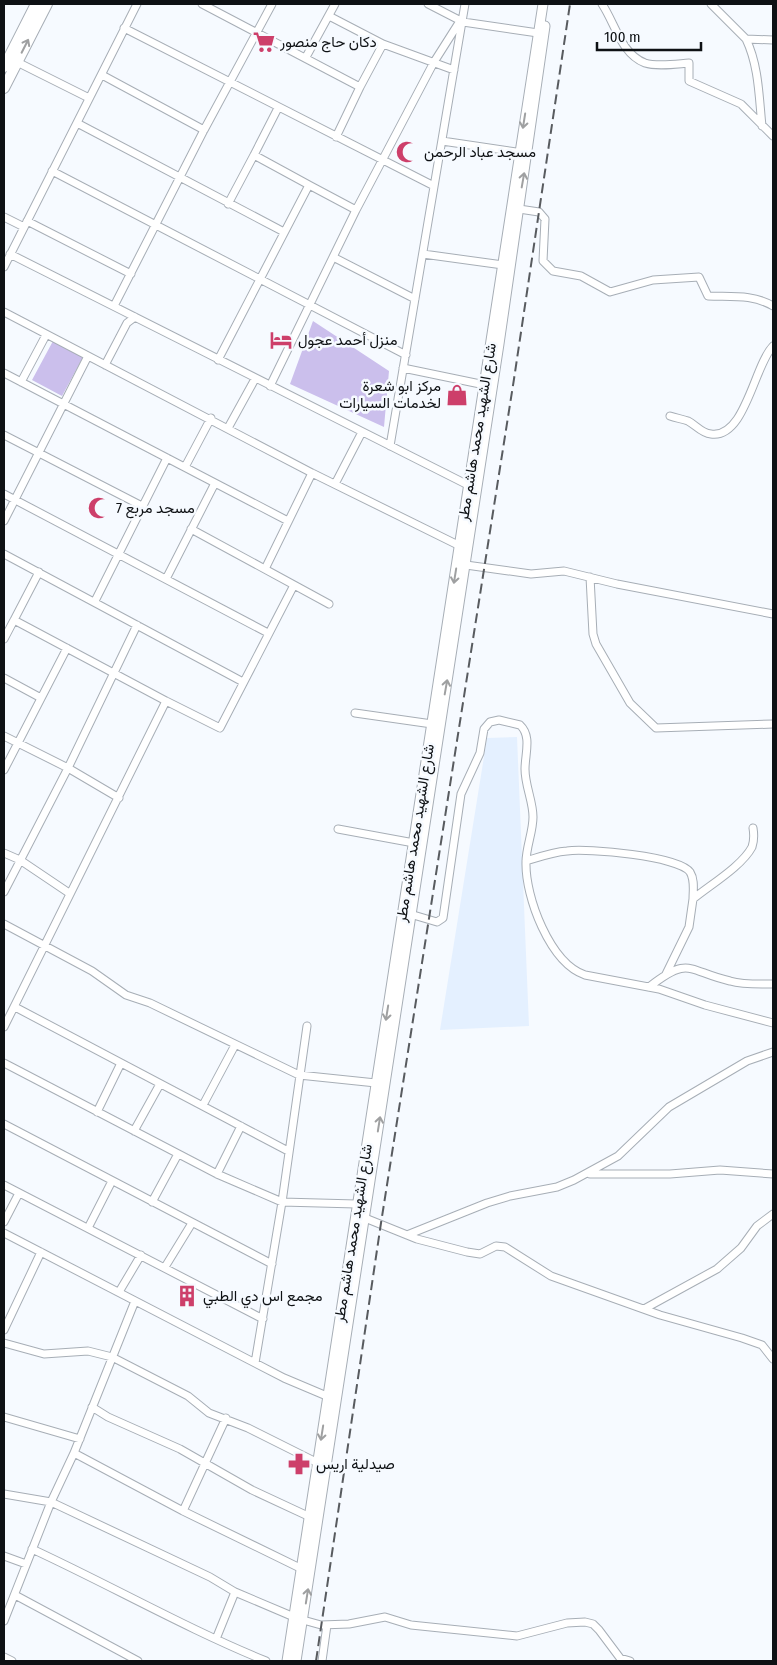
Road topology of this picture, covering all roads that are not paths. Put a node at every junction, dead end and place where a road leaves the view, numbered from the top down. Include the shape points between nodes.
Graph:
1 (36, 4) edge
2 (47, 4) edge
3 (136, 4) edge
4 (202, 4) edge
5 (272, 4) edge
6 (335, 4) edge
7 (428, 4) edge
8 (465, 4) edge
9 (543, 4) edge
10 (548, 4) edge
11 (602, 4) edge
12 (711, 4) edge
13 (329, 16) junction
14 (461, 22) junction
15 (124, 28) junction
16 (258, 32) junction
17 (538, 33) junction
18 (746, 39) junction
19 (773, 40) edge
20 (383, 44) junction
21 (306, 57) junction
22 (8, 62) edge
23 (434, 62) junction
24 (454, 70) junction
25 (102, 75) junction
26 (231, 83) junction
27 (360, 86) junction
28 (4, 88) edge
29 (89, 98) junction
30 (278, 108) junction
31 (78, 123) junction
32 (762, 126) junction
33 (204, 130) junction
34 (773, 136) edge
35 (336, 137) junction
36 (442, 141) junction
37 (519, 152) junction
38 (528, 154) junction
39 (254, 155) junction
40 (383, 161) junction
41 (52, 171) junction
42 (181, 178) junction
43 (309, 185) junction
44 (434, 186) junction
45 (228, 204) junction
46 (519, 209) junction
47 (356, 210) junction
48 (4, 217) edge
49 (25, 224) junction
50 (156, 225) junction
51 (284, 232) junction
52 (10, 254) junction
53 (423, 254) junction
54 (333, 257) junction
55 (503, 265) junction
56 (4, 267) edge
57 (131, 274) junction
58 (259, 280) junction
59 (416, 299) junction
60 (114, 306) junction
61 (309, 306) junction
62 (773, 306) edge
63 (4, 312) edge
64 (135, 317) junction
65 (46, 335) junction
66 (773, 346) edge
67 (406, 355) junction
68 (88, 356) junction
69 (218, 360) junction
70 (105, 364) junction
71 (403, 368) junction
72 (4, 373) edge
73 (255, 378) junction
74 (22, 382) junction
75 (485, 385) junction
76 (270, 386) junction
77 (63, 404) junction
78 (670, 416) dead end
79 (211, 418) junction
80 (228, 428) junction
81 (362, 432) junction
82 (4, 434) edge
83 (390, 446) junction
84 (37, 452) junction
85 (167, 458) junction
86 (186, 467) junction
87 (312, 473) junction
88 (215, 483) junction
89 (335, 484) junction
90 (468, 484) junction
91 (4, 494) edge
92 (14, 500) junction
93 (142, 506) junction
94 (4, 520) edge
95 (288, 521) junction
96 (191, 529) junction
97 (460, 546) junction
98 (4, 554) edge
99 (118, 554) junction
100 (466, 565) junction
101 (265, 568) junction
102 (39, 572) junction
103 (590, 577) junction
104 (166, 580) junction
105 (294, 585) junction
106 (95, 601) junction
107 (329, 604) dead end
108 (773, 614) edge
109 (14, 620) junction
110 (137, 625) junction
111 (268, 633) junction
112 (4, 639) edge
113 (67, 648) junction
114 (113, 673) junction
115 (4, 678) edge
116 (243, 682) junction
117 (41, 698) junction
118 (166, 701) junction
119 (355, 713) dead end
120 (432, 724) junction
121 (773, 724) edge
122 (4, 736) edge
123 (18, 743) junction
124 (68, 768) junction
125 (4, 770) edge
126 (119, 798) junction
127 (338, 828) dead end
128 (753, 828) dead end
129 (414, 842) junction
130 (4, 852) edge
131 (20, 860) junction
132 (526, 861) junction
133 (4, 892) edge
134 (69, 893) junction
135 (693, 898) junction
136 (410, 914) junction
137 (4, 924) edge
138 (44, 945) junction
139 (666, 974) junction
140 (773, 984) edge
141 (649, 987) junction
142 (15, 1007) junction
143 (773, 1023) edge
144 (307, 1026) dead end
145 (4, 1027) edge
146 (235, 1045) junction
147 (773, 1052) edge
148 (4, 1063) edge
149 (121, 1063) junction
150 (299, 1075) junction
151 (376, 1083) junction
152 (160, 1084) junction
153 (203, 1105) junction
154 (97, 1112) junction
155 (4, 1124) edge
156 (241, 1126) junction
157 (134, 1131) junction
158 (288, 1152) junction
159 (178, 1154) junction
160 (217, 1174) junction
161 (587, 1174) junction
162 (773, 1174) edge
163 (112, 1181) junction
164 (4, 1185) edge
165 (19, 1193) junction
166 (152, 1202) junction
167 (282, 1202) junction
168 (356, 1204) junction
169 (773, 1214) edge
170 (360, 1216) junction
171 (4, 1222) edge
172 (192, 1222) junction
173 (88, 1228) junction
174 (4, 1233) edge
175 (407, 1234) junction
176 (41, 1252) junction
177 (141, 1255) junction
178 (272, 1264) junction
179 (165, 1267) junction
180 (119, 1292) junction
181 (135, 1301) junction
182 (644, 1309) junction
183 (263, 1319) junction
184 (4, 1330) edge
185 (4, 1343) edge
186 (112, 1357) junction
187 (773, 1360) edge
188 (255, 1363) junction
189 (328, 1397) junction
190 (92, 1407) junction
191 (4, 1418) edge
192 (226, 1418) junction
193 (80, 1439) junction
194 (74, 1453) junction
195 (206, 1462) junction
196 (318, 1463) junction
197 (4, 1494) edge
198 (51, 1502) junction
199 (182, 1511) junction
200 (310, 1517) junction
201 (32, 1549) junction
202 (4, 1556) edge
203 (26, 1564) junction
204 (302, 1569) junction
205 (235, 1592) junction
206 (15, 1595) junction
207 (298, 1618) junction
208 (4, 1621) edge
209 (327, 1625) junction
210 (216, 1639) junction
211 (4, 1657) edge
212 (12, 1661) edge
213 (138, 1661) edge
214 (266, 1661) edge
215 (287, 1661) edge
216 (296, 1661) edge
217 (322, 1661) edge
218 (630, 1661) edge

1 - 22 highway
22 -> 2 highway
3 - 15 street
4 - 16 street
5 - 16 street
6 - 13 street
7 - 14 street
8 - 14 street
9 - 17 main road, شارع الشهيد محمد هاشم مطر
10 - 38 main road, شارع الشهيد محمد هاشم مطر
11 - 32 street via 622,42 637,57 646,63 689,63 689,81 741,104
12 - 18 street
13 - 20 street
13 - 21 street
14 - 17 street
14 - 23 street
14 - 24 street
15 - 25 street
15 - 26 street
16 - 21 street
16 - 26 street
17 -> 37 main road, شارع الشهيد محمد هاشم مطر
18 - 19 street
18 - 32 street via 758,82
20 - 23 street
20 - 27 street
21 - 27 street
22 - 28 highway
22 - 29 street
23 - 24 street
23 - 40 street
24 - 36 street
25 - 29 street
25 - 33 street
26 - 30 street
26 - 33 street
27 - 35 street
29 - 31 street
30 - 35 street
30 - 39 street
31 - 41 street
31 - 42 street
32 - 34 street
33 - 42 street
35 - 40 street
36 - 37 street
36 - 44 street
37 - 38 street
37 - 55 main road, شارع الشهيد محمد هاشم مطر
46 -> 38 main road, شارع الشهيد محمد هاشم مطر
39 - 43 street
39 - 45 street
40 - 44 street
40 - 47 street
41 - 49 street
41 - 50 street
42 - 45 street
42 - 50 street
43 - 47 street
43 - 51 street
44 - 53 street
45 - 51 street
46 - 62 street via 539,212 545,219 543,261 553,271 581,276 615,292 653,280 700,278 708,296 739,296
46 - 100 main road, شارع الشهيد محمد هاشم مطر
47 - 54 street
48 - 49 street
49 - 52 street
49 - 57 street
50 - 57 street
50 - 58 street
51 - 58 street
52 - 56 street
52 - 60 street
53 - 55 street
53 - 59 street
54 - 59 street
54 - 61 street
55 - 75 main road, شارع الشهيد محمد هاشم مطر
57 - 60 street
58 - 61 street
58 - 69 street
59 - 67 street
60 - 64 street
61 - 67 street
61 - 76 street
63 - 65 street
64 - 69 street
64 - 70 street via 127,323
65 - 68 street
65 - 74 street
66 - 78 street via 760,363 749,396 732,429 724,434 711,434 690,422
67 - 71 street
68 - 70 street
68 - 77 street
69 - 73 street
70 - 79 street
71 - 75 street
71 - 83 street
72 - 74 street
73 - 76 street
73 - 80 street
74 - 77 street
75 - 90 main road, شارع الشهيد محمد هاشم مطر
76 - 81 street
77 - 84 street
77 - 85 street
79 - 80 street
79 - 86 street
80 - 87 street
81 - 83 street
81 - 89 street
82 - 84 street
83 - 90 street
84 - 92 street
84 - 93 street
85 - 86 street
85 - 93 street
86 - 88 street
87 - 89 street
87 - 95 street
88 - 95 street
88 - 96 street
89 - 97 street
90 - 97 main road, شارع الشهيد محمد هاشم مطر
91 - 92 street
92 - 94 street
92 - 99 street
93 - 99 street
95 - 101 street
96 - 101 street
96 - 104 street
97 -> 120 main road, شارع الشهيد محمد هاشم مطر
98 - 102 street
99 - 104 street
99 - 106 street
100 - 103 street via 530,574 564,571
136 -> 100 main road, شارع الشهيد محمد هاشم مطر
101 - 105 street
102 - 106 street
102 - 109 street
103 - 108 street
103 - 121 street via 594,639 630,703 656,728
104 - 111 street
105 - 107 street
105 - 111 street
106 - 110 street
109 - 112 street
109 - 113 street
110 - 114 street
110 - 116 street
111 - 116 street
113 - 114 street
113 - 117 street
114 - 118 street
114 - 124 street
115 - 117 street
116 - 118 street via 220,728
117 - 123 street
118 - 126 street
119 - 120 street
120 - 129 main road, شارع الشهيد محمد هاشم مطر
122 - 123 street
123 - 124 street
123 - 125 street
124 - 126 street
124 - 131 street
126 - 134 street
127 - 129 street
128 - 135 street via 753,845 749,851 726,874
129 -> 151 main road, شارع الشهيد محمد هاشم مطر
130 - 131 street
131 - 133 street
131 - 134 street
132 - 135 street via 558,852 581,850 671,862 691,873
132 - 136 street via 533,817 526,785 527,735 520,725 494,720 484,729 480,753 461,794 442,918 437,922
132 - 141 street via 531,901 546,933 568,967 585,976
134 - 138 street
135 - 139 street via 689,927
170 -> 136 main road, شارع الشهيد محمد هاشم مطر
137 - 138 street
138 - 142 street
138 - 146 street via 92,971 126,995
139 - 140 street via 686,967 733,982
139 - 141 street
141 - 143 street
142 - 145 street
142 - 149 street
144 - 150 street
146 - 150 street
146 - 153 street
147 - 161 street via 747,1061 669,1107 618,1156
148 - 154 street
149 - 152 street
149 - 154 street
150 - 151 street
150 - 158 street
151 - 168 main road, شارع الشهيد محمد هاشم مطر
152 - 153 street
152 - 157 street
153 - 156 street
154 - 157 street
155 - 163 street
156 - 158 street
156 - 160 street
157 - 159 street
158 - 167 street
159 - 160 street
159 - 166 street
160 - 167 street
161 - 162 street via 720,1170
161 - 175 street via 557,1187 487,1203
163 - 166 street
163 - 173 street
164 - 165 street
165 - 171 street
165 - 173 street
166 - 172 street
167 - 168 street
167 - 178 street
168 - 170 main road, شارع الشهيد محمد هاشم مطر
169 - 182 street via 717,1268
170 - 175 street
170 - 189 main road, شارع الشهيد محمد هاشم مطر
207 -> 170 main road, شارع الشهيد محمد هاشم مطر
172 - 178 street
172 - 179 street
173 - 177 street
174 - 176 street
175 - 182 street via 480,1254 496,1246 506,1247 542,1272
176 - 180 street
176 - 184 street
177 - 179 street
177 - 180 street
178 - 183 street
179 - 183 street
180 - 181 street
181 - 186 street
181 - 188 street
182 - 187 street via 762,1345
183 - 188 street
185 - 186 street via 44,1354 88,1351
186 - 190 street
186 - 192 street via 188,1396 209,1413
188 - 189 street
189 -> 196 main road, شارع الشهيد محمد هاشم مطر
190 - 193 street
190 - 195 street
191 - 193 street
192 - 195 street
192 - 196 street
193 - 194 street
194 - 198 street
194 - 199 street
195 - 199 street
195 - 200 street via 252,1490
196 - 200 main road, شارع الشهيد محمد هاشم مطر
197 - 198 street
198 - 201 street
198 - 205 street
199 - 204 street
200 - 204 main road, شارع الشهيد محمد هاشم مطر
201 - 203 street
201 - 210 street
202 - 203 street
203 - 206 street
204 - 207 main road, شارع الشهيد محمد هاشم مطر
205 - 207 street
205 - 210 street
206 - 208 street
206 - 213 street
207 - 209 street
207 - 215 main road, شارع الشهيد محمد هاشم مطر
207 - 216 main road, شارع الشهيد محمد هاشم مطر
209 - 217 street
209 - 218 street via 386,1617 410,1625 517,1636 567,1623 585,1622 599,1630 620,1658
210 - 214 street
211 - 212 street

